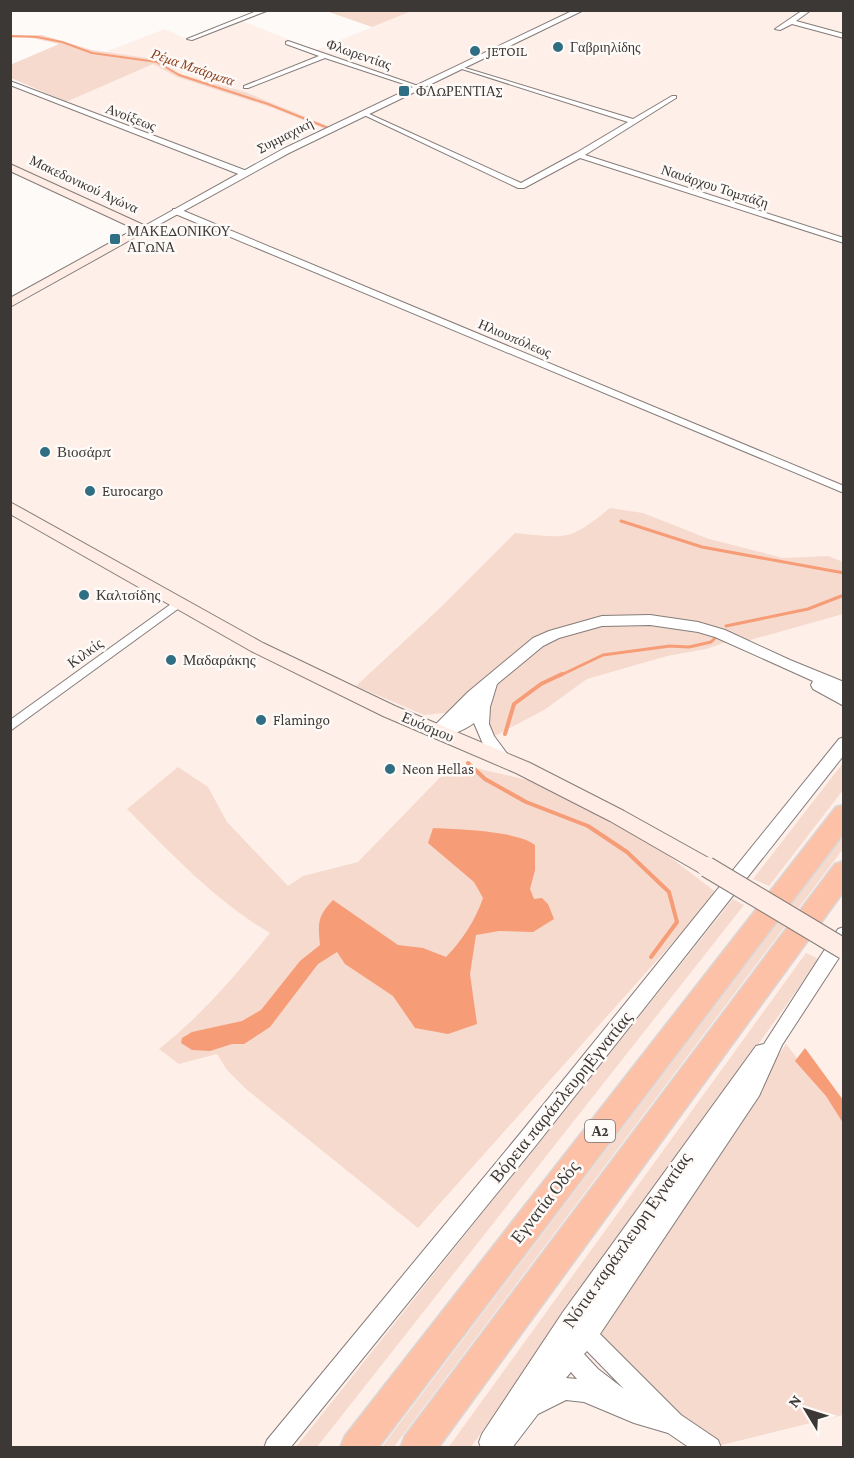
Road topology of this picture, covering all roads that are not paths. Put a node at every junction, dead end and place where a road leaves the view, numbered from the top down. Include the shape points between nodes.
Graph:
1 (266, 10) edge
2 (580, 10) edge
3 (808, 10) edge
4 (791, 22) junction
5 (778, 29) dead end
6 (843, 36) edge
7 (190, 39) dead end
8 (288, 44) dead end
9 (326, 55) junction
10 (464, 68) junction
11 (10, 83) edge
12 (246, 87) dead end
13 (421, 88) junction
14 (674, 97) dead end
15 (365, 114) junction
16 (634, 122) junction
17 (579, 155) junction
18 (10, 166) edge
19 (244, 173) junction
20 (176, 211) junction
21 (144, 229) junction
22 (843, 242) edge
23 (10, 303) edge
24 (843, 490) edge
25 (10, 507) edge
26 (178, 603) junction
27 (785, 664) junction
28 (491, 682) junction
29 (840, 684) edge
30 (843, 701) edge
31 (481, 707) junction
32 (10, 727) edge
33 (437, 731) junction
34 (843, 743) edge
35 (503, 759) junction
36 (843, 814) edge
37 (843, 871) edge
38 (843, 934) edge
39 (843, 949) edge
40 (578, 1327) junction
41 (570, 1353) junction
42 (529, 1406) junction
43 (634, 1412) junction
44 (673, 1423) junction
45 (275, 1448) edge
46 (357, 1448) edge
47 (417, 1448) edge
48 (486, 1448) edge
49 (496, 1448) edge
50 (710, 1448) edge

1 - 7 street
2 - 10 street, Συμμαχική
3 - 4 street
4 - 5 street
4 - 6 street
8 - 9 street, Φλωρεντίας
9 - 12 street
9 - 13 street, Φλωρεντίας
10 - 13 street, Συμμαχική
10 - 16 street
11 - 19 street, Ανοίξεως
13 - 15 street, Συμμαχική
14 - 16 street
15 - 17 street via 521,186
15 - 19 street, Συμμαχική
16 - 17 street
17 - 22 street, Ναυάρχου Τομπάζη
18 - 21 main road, Μακεδονικού Αγώνα
19 - 20 street, Συμμαχική
20 - 21 street, Συμμαχική
20 - 24 street, Ηλιουπόλεως
21 - 23 main road, Συμμαχική
25 - 26 main road, Ευόσμου
26 - 32 street, Κιλκίς
26 - 33 main road, Ευόσμου via 277,657
27 - 28 street via 720,633 698,627 618,620 577,626 538,642
27 - 29 street
27 - 30 street
28 - 31 street
28 - 33 street
31 - 33 street via 467,723
31 - 35 street via 480,726
33 - 35 main road, Ευόσμου
34 - 45 street, Βόρεια παράπλευρηΕγνατίας via 530,1137
35 - 39 main road, Ευόσμου, bridge via 617,816
36 - 46 highway, Εγνατία Οδός / Α2
37 - 47 highway
38 - 40 street, Νότια παράπλευρη Εγνατίας via 776,1039 752,1090
40 - 41 street, Νότια παράπλευρη Εγνατίας
40 - 44 street
40 - 48 street, Νότια παράπλευρη Εγνατίας
41 - 42 street, Νότια παράπλευρη Εγνατίας
41 - 43 street via 586,1372
42 - 43 street via 564,1389 584,1391
42 - 49 street, Νότια παράπλευρη Εγνατίας
43 - 44 street
44 - 50 street

